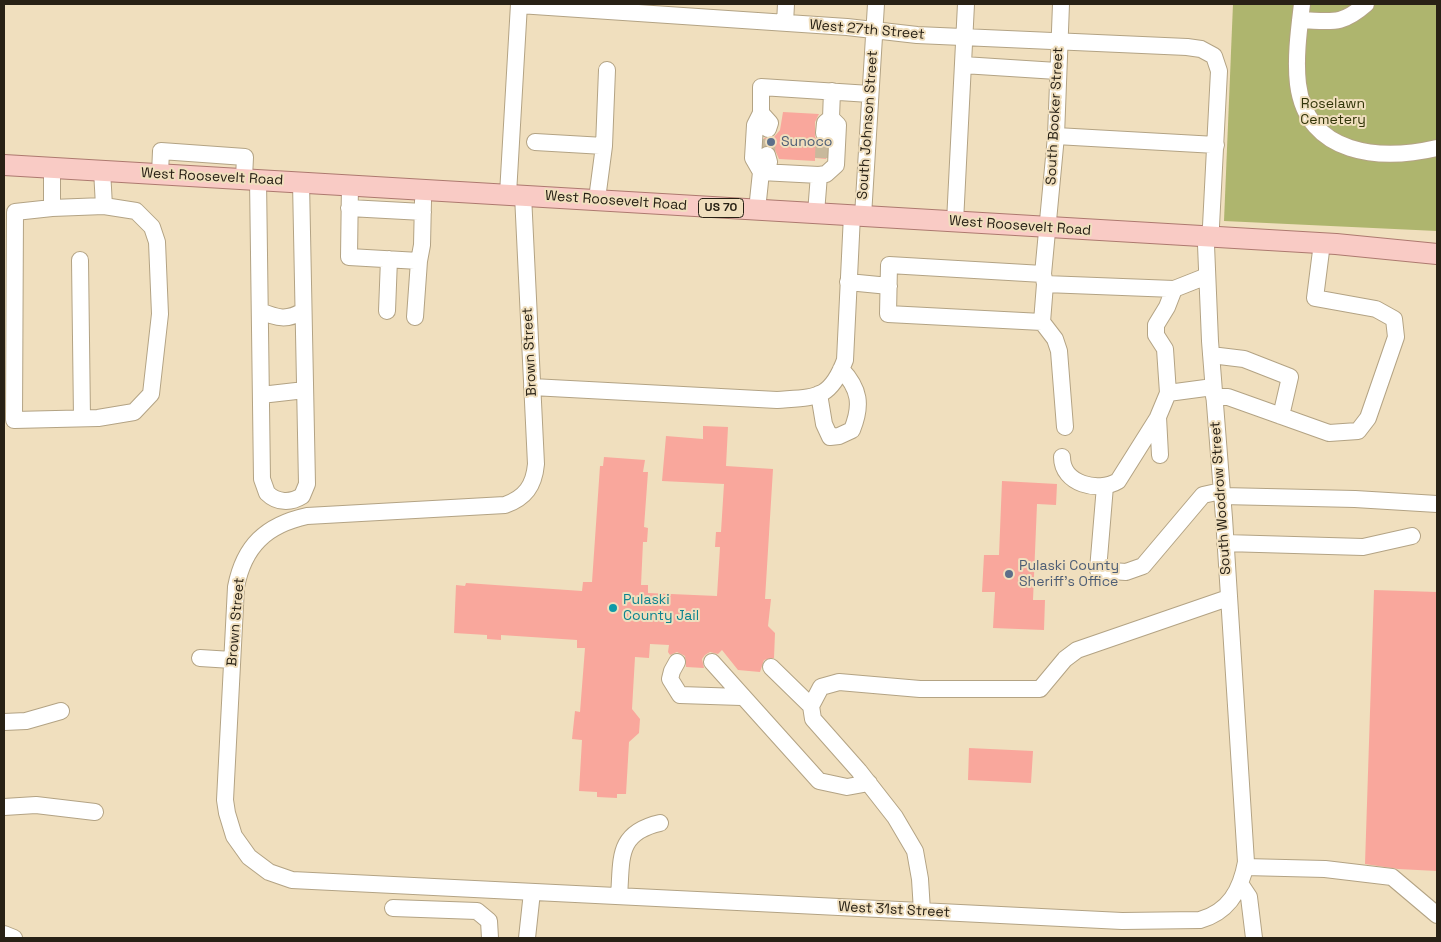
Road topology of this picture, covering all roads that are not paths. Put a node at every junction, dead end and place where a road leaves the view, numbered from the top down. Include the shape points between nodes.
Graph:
1 (519, 4) edge
2 (786, 4) edge
3 (876, 4) edge
4 (966, 4) edge
5 (1061, 4) edge
6 (1366, 4) edge
7 (606, 7) edge
8 (697, 10) edge
9 (1301, 12) edge
10 (785, 23) junction
11 (874, 30) junction
12 (964, 37) junction
13 (1059, 42) junction
14 (1214, 56) joint
15 (963, 65) junction
16 (607, 70) dead end
17 (1057, 71) junction
18 (832, 91) junction
19 (870, 94) junction
20 (1056, 136) junction
21 (535, 142) dead end
22 (604, 146) junction
23 (1216, 146) junction
24 (1437, 148) edge
25 (768, 161) junction
26 (4, 165) edge
27 (52, 168) junction
28 (823, 169) junction
29 (102, 170) junction
30 (251, 179) junction
31 (301, 182) junction
32 (350, 184) junction
33 (423, 189) junction
34 (516, 194) junction
35 (597, 199) junction
36 (104, 206) junction
37 (52, 208) junction
38 (350, 208) junction
39 (757, 210) junction
40 (423, 212) junction
41 (816, 213) junction
42 (857, 216) junction
43 (955, 222) junction
44 (1049, 228) junction
45 (1208, 237) junction
46 (1322, 243) junction
47 (1437, 254) edge
48 (80, 260) dead end
49 (389, 260) junction
50 (418, 261) junction
51 (1207, 276) junction
52 (1044, 279) junction
53 (848, 282) junction
54 (889, 286) junction
55 (1174, 289) junction
56 (387, 310) dead end
57 (260, 311) junction
58 (303, 311) junction
59 (415, 317) dead end
60 (1042, 322) junction
61 (1211, 354) junction
62 (841, 369) junction
63 (532, 387) junction
64 (305, 390) junction
65 (1213, 392) junction
66 (1168, 393) junction
67 (261, 394) junction
68 (819, 394) junction
69 (1281, 416) junction
70 (82, 418) junction
71 (1158, 418) junction
72 (1065, 427) dead end
73 (1160, 455) dead end
74 (1062, 457) dead end
75 (1105, 486) junction
76 (1221, 493) junction
77 (1437, 504) edge
78 (1412, 536) dead end
79 (1225, 543) junction
80 (1228, 598) junction
81 (200, 658) dead end
82 (232, 660) junction
83 (677, 662) dead end
84 (712, 662) dead end
85 (771, 667) dead end
86 (741, 697) junction
87 (812, 706) junction
88 (60, 711) dead end
89 (4, 722) edge
90 (869, 783) junction
91 (4, 807) edge
92 (95, 812) dead end
93 (660, 824) dead end
94 (1245, 867) junction
95 (1241, 885) junction
96 (431, 887) junction
97 (532, 892) junction
98 (618, 896) junction
99 (393, 908) dead end
100 (430, 910) junction
101 (922, 911) junction
102 (1437, 915) edge
103 (4, 934) edge
104 (14, 938) edge
105 (490, 938) edge
106 (527, 938) edge
107 (1254, 938) edge

1 - 7 street, West 27th Street
1 - 34 street, Brown Street
2 - 10 street
3 - 11 street, South Johnson Street
4 - 12 street
5 - 13 street, South Booker Street
6 - 9 street via 1350,18 1336,22
7 - 8 street, West 27th Street
8 - 10 street, West 27th Street
9 - 24 street via 1298,85 1308,115 1326,137 1347,147 1387,154
10 - 11 street, West 27th Street
11 - 12 street, West 27th Street
11 - 19 street, South Johnson Street
12 - 13 street, West 27th Street
12 - 15 street
13 - 14 street, West 27th Street via 1186,47 1201,49
13 - 17 street, South Booker Street
14 - 23 street, South Woodrow Street via 1219,71
15 - 17 street
15 - 43 street
16 - 22 street
17 - 20 street, South Booker Street
18 - 19 street
18 - 25 street via 761,87 769,124 755,125 753,158
18 - 28 street via 828,126 838,125 836,164
19 - 42 street, South Johnson Street
20 - 23 street
20 - 44 street, South Booker Street
21 - 22 street
22 - 35 street
23 - 45 street, South Woodrow Street
25 - 28 street
25 - 39 street
26 - 27 main road, West Roosevelt Road / US 70
27 - 29 main road, West Roosevelt Road / US 70
27 - 37 street
28 - 41 street
29 - 30 main road, West Roosevelt Road / US 70
29 - 36 street
30 - 31 main road, West Roosevelt Road / US 70
30 - 57 street
31 - 32 main road, West Roosevelt Road / US 70
31 - 58 street
32 - 33 main road, West Roosevelt Road / US 70
32 - 38 street
33 - 34 main road, West Roosevelt Road / US 70
33 - 40 street
34 - 35 main road, West Roosevelt Road / US 70
34 - 63 street, Brown Street
35 - 39 main road, West Roosevelt Road / US 70
36 - 37 street
36 - 70 street via 136,211 152,227 157,242 160,314 151,394 134,412
37 - 70 street via 16,212 14,420
38 - 40 street
38 - 49 street via 349,257
39 - 41 main road, West Roosevelt Road / US 70
40 - 50 street
41 - 42 main road, West Roosevelt Road / US 70
42 - 43 main road, West Roosevelt Road / US 70
42 - 53 street, South Johnson Street
43 - 44 main road, West Roosevelt Road / US 70
44 - 45 main road, West Roosevelt Road / US 70
44 - 52 street, South Booker Street
45 - 46 main road, West Roosevelt Road / US 70
45 - 51 street, South Woodrow Street
46 - 47 main road, West Roosevelt Road / US 70
46 - 69 street via 1315,298 1376,309 1394,319 1396,337 1368,418 1358,431 1329,433
48 - 70 street
49 - 50 street
49 - 56 street
50 - 59 street
51 - 55 street
51 - 61 street, South Woodrow Street
52 - 54 street via 890,265
52 - 55 street
52 - 60 street, South Booker Street
53 - 54 street
53 - 62 street, South Johnson Street via 845,360
54 - 60 street via 888,314
55 - 66 street via 1156,325 1156,335 1165,349
57 - 58 street via 284,318 292,318
57 - 67 street
58 - 64 street
60 - 72 street via 1055,339 1059,351
61 - 65 street, South Woodrow Street
61 - 69 street via 1244,359 1290,377
62 - 68 street via 838,380
62 - 68 street via 854,382 858,396 852,430 830,437 824,424
63 - 68 street via 777,400 810,398
63 - 82 street, Brown Street via 535,478 523,496 499,506 307,516 277,526 250,550 239,574
64 - 67 street
64 - 67 street via 307,488 302,496 293,500 277,500 267,493 264,486
65 - 66 street
65 - 69 street
65 - 76 street, South Woodrow Street
66 - 71 street
71 - 73 street
71 - 75 street via 1118,481
74 - 75 street via 1062,466 1070,478 1078,483
75 - 76 street via 1098,570 1112,572 1126,572 1143,566 1203,495
76 - 77 street
76 - 79 street, South Woodrow Street
78 - 79 street via 1362,546
79 - 80 street, South Woodrow Street
80 - 87 street via 1070,653 1040,689 920,689 839,682 821,687
80 - 94 street, South Woodrow Street
81 - 82 street
82 - 96 street, Brown Street via 226,806 234,836 249,857 269,872 292,880
83 - 86 street via 670,679 680,695
84 - 86 street
85 - 87 street
86 - 90 street via 819,781 847,787
87 - 90 street via 813,719
88 - 89 street via 26,721
90 - 101 street via 896,817 915,851
91 - 92 street via 36,804
93 - 98 street via 639,830 630,837 622,861
94 - 95 street, South Woodrow Street
94 - 102 street via 1325,869 1392,877
95 - 101 street, West 31st Street via 1220,912 1192,921 1122,921
95 - 107 street via 1249,897
96 - 97 street, Brown Street
96 - 100 street
97 - 98 street, West 31st Street
97 - 106 street
98 - 101 street, West 31st Street
99 - 100 street
100 - 105 street via 477,911 489,921
103 - 104 street

